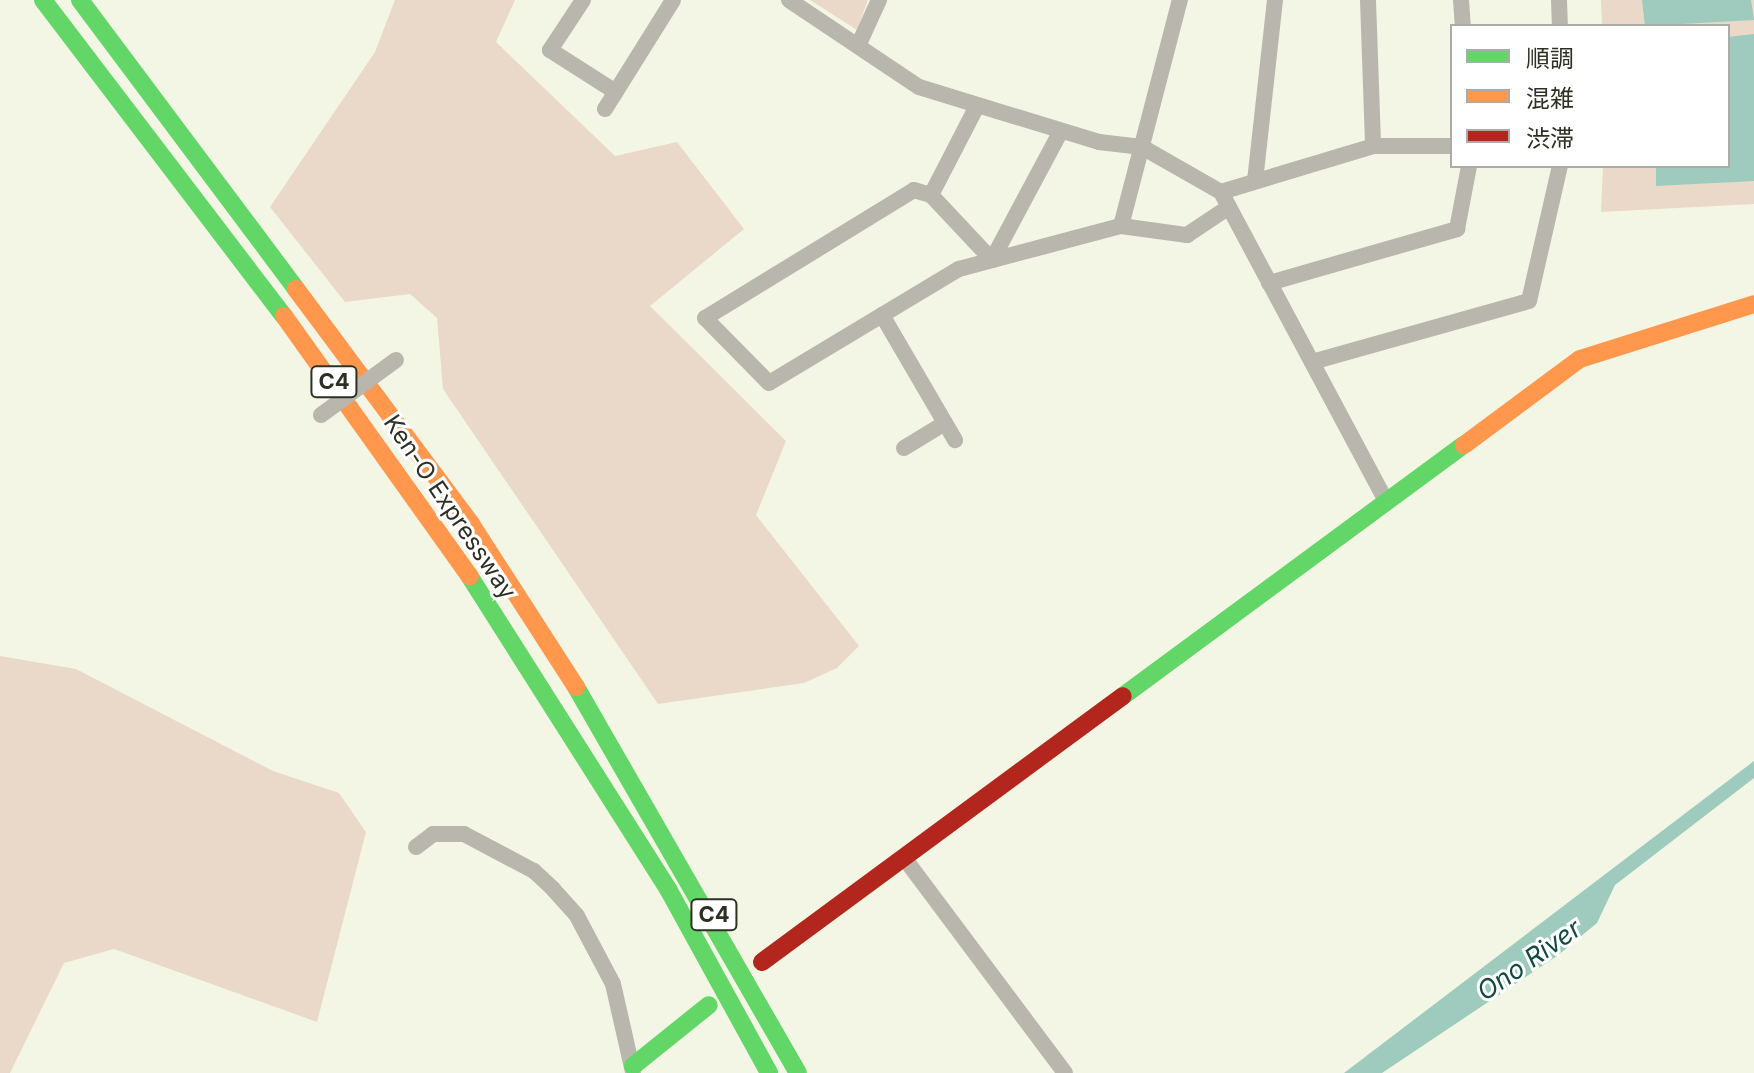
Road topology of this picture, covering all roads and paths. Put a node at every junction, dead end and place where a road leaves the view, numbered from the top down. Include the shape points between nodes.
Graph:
1 (43, 0) edge
2 (80, 0) edge
3 (583, 0) edge
4 (673, 0) edge
5 (789, 0) edge
6 (879, 0) edge
7 (1180, 0) edge
8 (1275, 0) edge
9 (1368, 0) edge
10 (1461, 0) edge
11 (1559, 0) edge
12 (1463, 24) edge
13 (1560, 24) edge
14 (858, 46) junction
15 (616, 92) junction
16 (977, 106) junction
17 (605, 109) dead end
18 (1061, 131) junction
19 (1373, 146) junction
20 (1450, 146) edge
21 (1142, 147) junction
22 (1469, 168) edge
23 (1560, 168) edge
24 (1255, 181) junction
25 (931, 195) junction
26 (1225, 199) junction
27 (1121, 226) junction
28 (992, 260) junction
29 (1269, 283) junction
30 (1754, 304) edge
31 (882, 315) junction
32 (396, 360) dead end
33 (1312, 362) junction
34 (321, 415) dead end
35 (945, 423) junction
36 (955, 440) dead end
37 (904, 448) dead end
38 (1386, 501) junction
39 (416, 847) dead end
40 (905, 859) junction
41 (762, 962) dead end
42 (709, 1005) dead end
43 (633, 1070) edge
44 (769, 1073) edge
45 (798, 1073) edge
46 (1065, 1073) edge

1 - 44 main road, Ken-O Expressway / C4 via 313,353 451,547 660,876
2 - 45 main road, Ken-O Expressway / C4 via 471,524 631,775
3 - 15 street via 550,50
4 - 15 street
5 - 14 street
6 - 14 street
7 - 21 street
8 - 24 street
9 - 19 street
10 - 12 street
11 - 13 street
14 - 16 street via 919,87
15 - 17 street
16 - 18 street
16 - 25 street
18 - 21 street
18 - 28 street
19 - 20 street
19 - 24 street
21 - 26 street
21 - 27 street
22 - 29 street via 1457,229
23 - 33 street via 1529,301
24 - 26 street
25 - 28 street
25 - 31 street via 914,190 705,318 769,383
26 - 27 street via 1187,235
26 - 29 street
27 - 28 street
28 - 31 street via 959,269
29 - 33 street
30 - 38 main road via 1580,359
31 - 35 street
32 - 34 street, bridge
33 - 38 street
35 - 36 street
35 - 37 street
38 - 40 main road
39 - 43 street via 433,834 464,834 534,871 553,889 577,916 613,984
40 - 41 main road
40 - 46 street
42 - 43 main road

